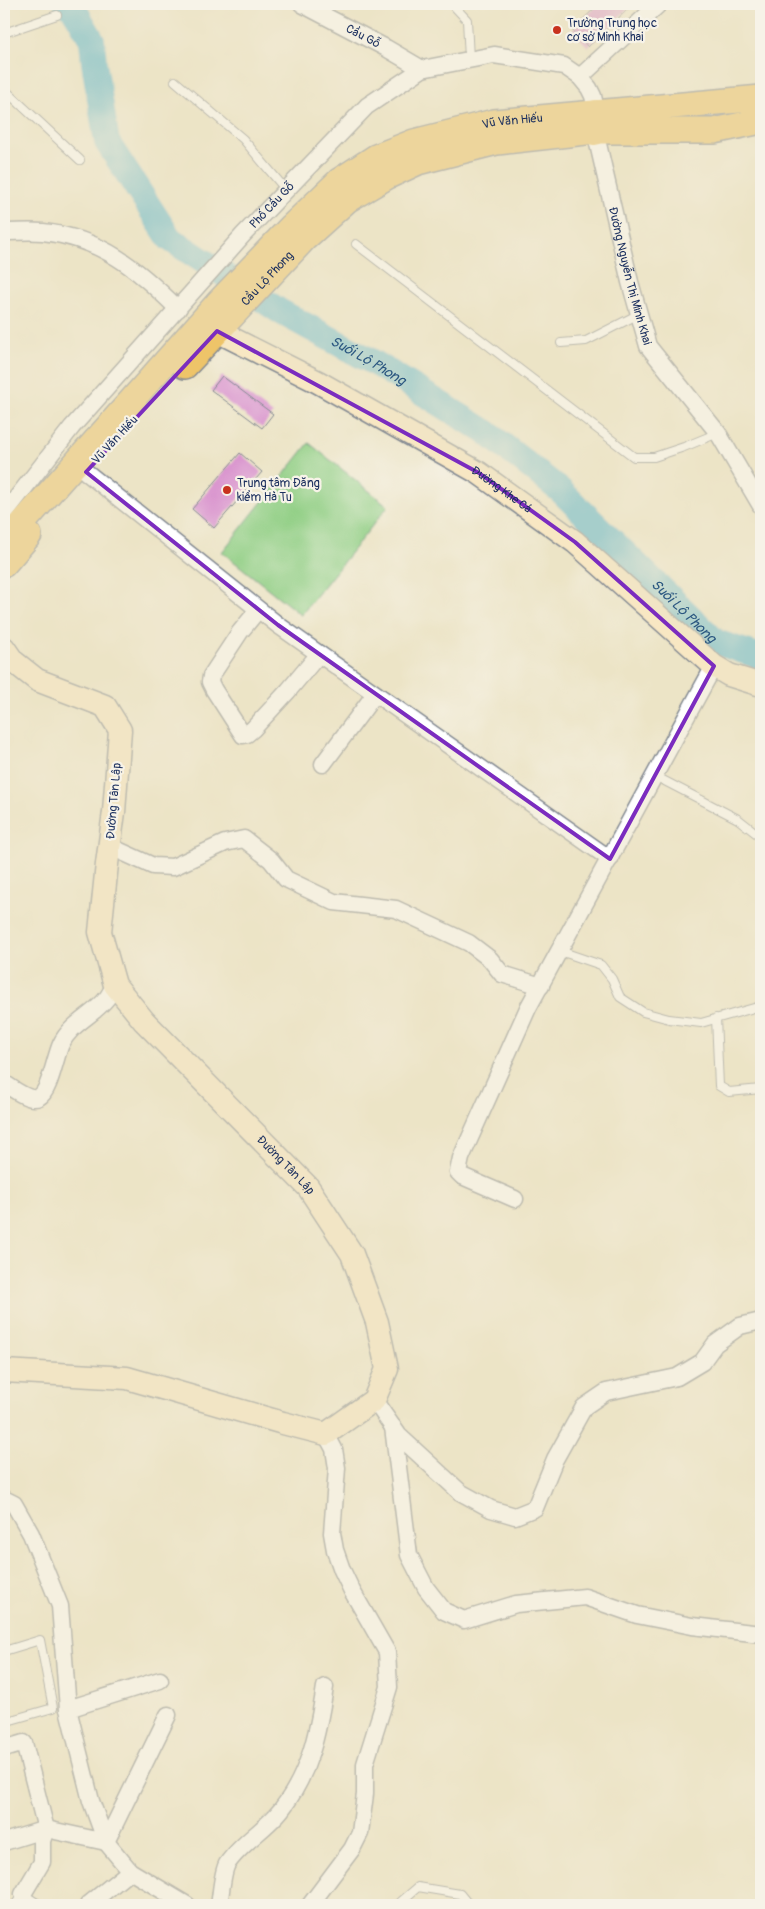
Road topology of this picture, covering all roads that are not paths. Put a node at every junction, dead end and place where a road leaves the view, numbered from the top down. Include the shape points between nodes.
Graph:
1 (302, 4) edge
2 (452, 4) edge
3 (659, 4) edge
4 (57, 14) dead end
5 (4, 33) edge
6 (469, 59) junction
7 (422, 69) junction
8 (580, 77) junction
9 (175, 81) dead end
10 (4, 89) edge
11 (761, 98) edge
12 (761, 121) edge
13 (596, 122) junction
14 (80, 160) dead end
15 (286, 190) junction
16 (4, 232) edge
17 (298, 232) joint
18 (356, 244) dead end
19 (178, 309) junction
20 (639, 314) junction
21 (221, 317) junction
22 (561, 343) dead end
23 (718, 433) junction
24 (86, 472) junction
25 (761, 506) edge
26 (4, 514) edge
27 (4, 544) edge
28 (4, 564) edge
29 (258, 610) junction
30 (4, 648) edge
31 (319, 654) junction
32 (714, 666) junction
33 (761, 685) edge
34 (375, 694) junction
35 (323, 764) dead end
36 (655, 776) junction
37 (761, 837) edge
38 (109, 846) junction
39 (610, 859) junction
40 (560, 950) junction
41 (115, 985) junction
42 (541, 986) junction
43 (761, 1006) edge
44 (716, 1018) junction
45 (4, 1084) edge
46 (761, 1089) edge
47 (515, 1199) dead end
48 (761, 1321) edge
49 (4, 1371) edge
50 (374, 1400) junction
51 (392, 1427) junction
52 (326, 1434) junction
53 (4, 1499) edge
54 (761, 1634) edge
55 (4, 1651) edge
56 (160, 1680) dead end
57 (325, 1687) dead end
58 (68, 1709) junction
59 (168, 1715) dead end
60 (4, 1722) edge
61 (4, 1749) edge
62 (46, 1829) junction
63 (4, 1842) edge
64 (106, 1842) junction
65 (130, 1872) junction
66 (19, 1899) edge
67 (40, 1905) edge
68 (88, 1905) edge
69 (187, 1905) edge
70 (219, 1905) edge
71 (310, 1905) edge
72 (397, 1905) edge
73 (470, 1905) edge

1 - 7 street, Cầu Gỗ
2 - 6 lane via 466,20
3 - 8 street
4 - 5 lane
6 - 7 street, Phố Cầu Gỗ
6 - 8 street, Phố Cầu Gỗ via 494,55 564,66
7 - 15 street, Phố Cầu Gỗ via 367,106
8 - 13 street, Phố Cầu Gỗ via 593,96
9 - 15 lane via 242,139
10 - 14 lane
11 - 13 main road, Vũ Văn Hiếu
12 - 13 main road, Vũ Văn Hiếu via 714,131
13 - 17 main road, Vũ Văn Hiếu via 418,162 388,176
13 - 20 street, Đường Nguyễn Thị Minh Khai
15 - 19 street, Phố Cầu Gỗ
16 - 19 street via 42,232 80,239 103,248 136,270
17 - 21 main road, Cầu Lộ Phong
18 - 23 lane via 634,456 654,457
19 - 26 street, Phố Cầu Gỗ via 72,426
20 - 22 lane via 586,341
20 - 23 street, Đường Nguyễn Thị Minh Khai via 648,346
21 - 24 main road, Vũ Văn Hiếu
21 - 27 main road, Vũ Văn Hiếu
21 - 32 street, Đường Khe Cá via 318,382 479,473 575,542
23 - 25 street, Đường Nguyễn Thị Minh Khai
24 - 28 main road, Vũ Văn Hiếu
24 - 29 street
29 - 31 street
29 - 31 street via 210,676 214,690 243,735 253,729
30 - 38 street, Đường Tân Lập via 13,661 36,680 105,706 120,730
31 - 34 street
32 - 33 street, Đường Khe Cá via 729,675
32 - 36 street
34 - 35 street
34 - 39 street
36 - 37 lane via 738,819
36 - 39 street
38 - 41 street, Đường Tân Lập via 100,932
38 - 42 street via 153,866 173,867 225,843 244,839 272,860 286,879 334,902 396,909 469,943 490,959 502,974
39 - 40 street
40 - 42 street
40 - 44 lane via 601,965 620,997 643,1012 701,1023
41 - 45 street via 107,998 69,1031 40,1096 28,1096
41 - 50 street, Đường Tân Lập via 144,1021 308,1187 352,1254 377,1322 387,1369
42 - 47 street via 514,1038 458,1167 462,1176
43 - 44 lane
44 - 46 lane via 719,1086 729,1092
48 - 51 street via 740,1326 715,1344 702,1362 677,1377 606,1392 584,1407 555,1459 535,1508 516,1516 460,1492
49 - 52 street via 127,1378
50 - 51 street
50 - 52 street
51 - 54 street via 410,1554 426,1588 444,1611 464,1620 516,1604 585,1597 646,1617
52 - 71 street via 334,1448 337,1468 332,1533 335,1550 349,1584 387,1652 390,1687 365,1764 360,1832 352,1849
53 - 58 street via 14,1504 31,1534 60,1606
55 - 60 lane via 40,1640 52,1708
56 - 58 street
57 - 70 street via 313,1752 300,1782 280,1811 226,1866
58 - 64 street via 91,1801
59 - 64 street
61 - 62 street via 24,1743
62 - 63 street
62 - 64 street
62 - 66 street via 42,1841 42,1862
64 - 65 street
65 - 68 street
65 - 69 street
66 - 67 lane
72 - 73 lane via 418,1887 460,1894

